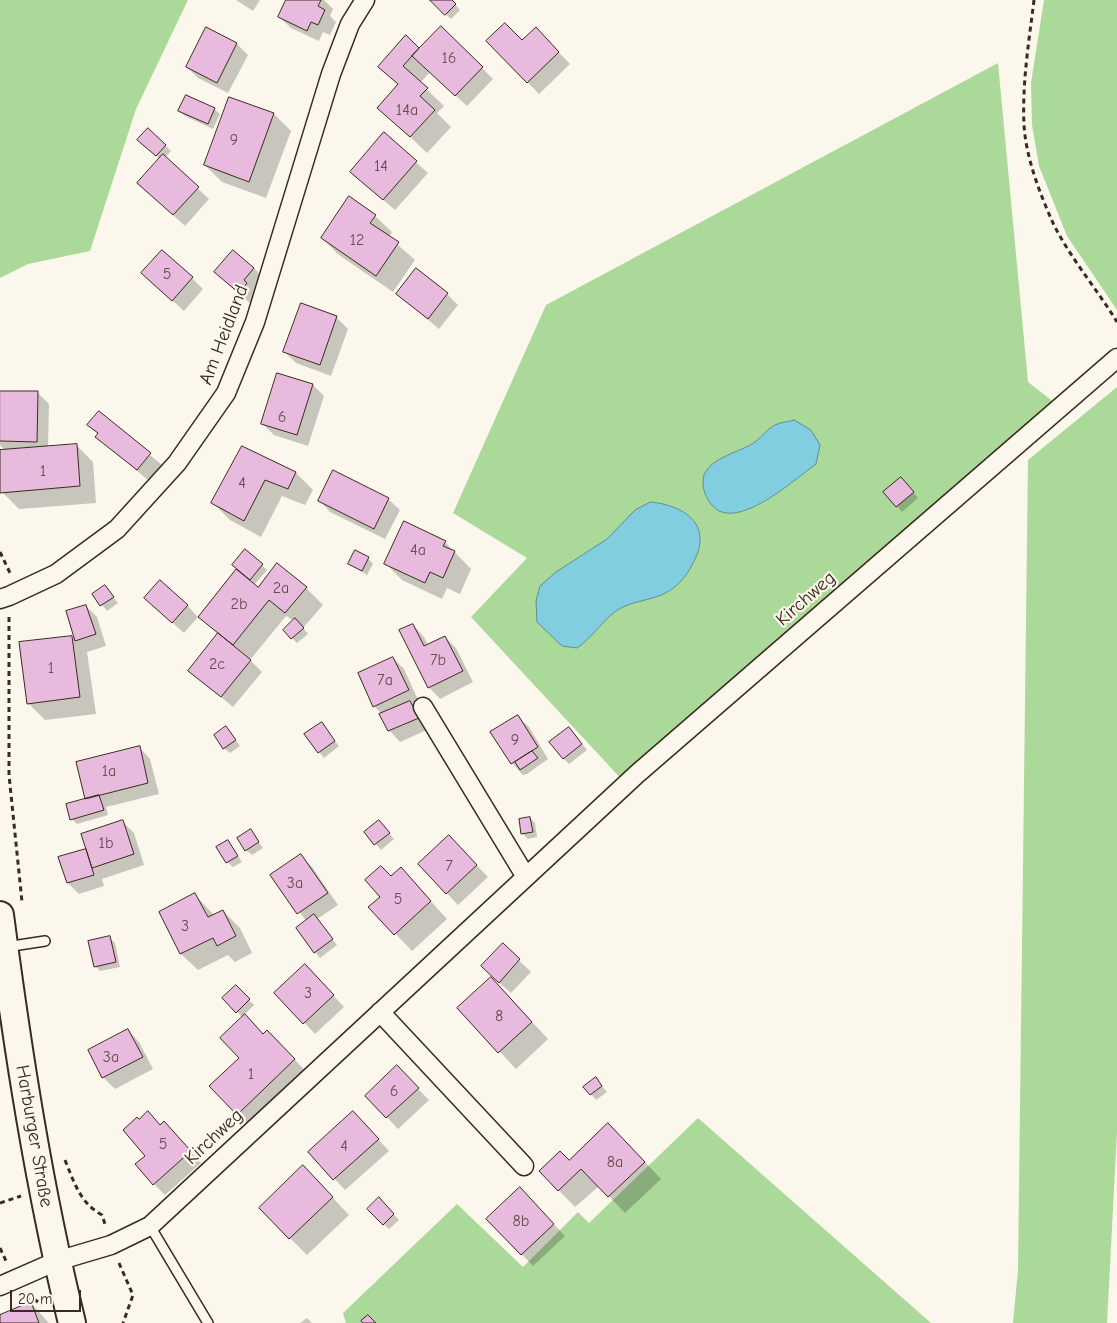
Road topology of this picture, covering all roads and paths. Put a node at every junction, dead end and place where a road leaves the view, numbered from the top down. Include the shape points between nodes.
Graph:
1 (365, 0) edge
2 (1034, 0) edge
3 (1117, 322) edge
4 (1117, 358) edge
5 (0, 552) edge
6 (4, 598) edge
7 (423, 707) dead end
8 (526, 877) junction
9 (11, 911) edge
10 (45, 940) dead end
11 (4, 947) junction
12 (380, 1012) junction
13 (64, 1159) dead end
14 (524, 1166) dead end
15 (23, 1195) dead end
16 (0, 1203) edge
17 (150, 1226) junction
18 (111, 1245) junction
19 (57, 1261) junction
20 (7, 1282) edge
21 (46, 1308) dead end
22 (72, 1323) edge
23 (123, 1323) edge
24 (208, 1323) edge

1 - 6 street, Am Heidland via 350,24 331,74 254,322 226,393 176,463 117,529 56,574
2 - 3 path via 1025,80 1024,126 1030,156 1054,224
4 - 8 street, Kirchweg via 645,768
5 - 6 path via 11,574
6 - 9 path via 8,774 16,862
7 - 8 street
8 - 12 street, Kirchweg
9 - 11 street, Harburger Straße
10 - 11 lane
11 - 19 street, Harburger Straße via 19,1053
12 - 14 street
12 - 17 street, Kirchweg
13 - 18 path via 80,1196 102,1215
15 - 16 path
17 - 18 street, Kirchweg
17 - 24 lane
18 - 19 street, Kirchweg
18 - 23 path via 133,1295
19 - 20 street, Kirchweg
19 - 22 street, Harburger Straße
20 - 21 path via 23,1299 34,1299

